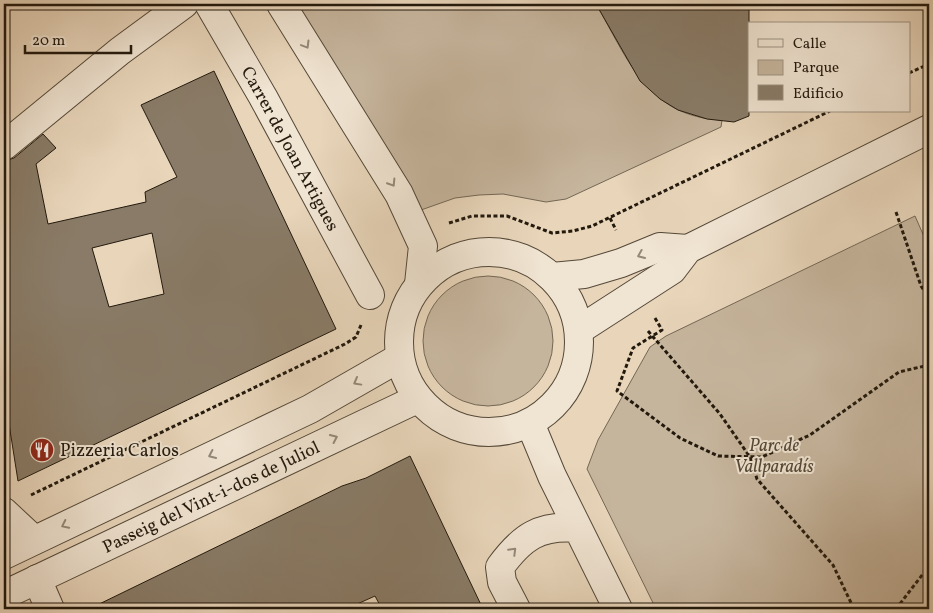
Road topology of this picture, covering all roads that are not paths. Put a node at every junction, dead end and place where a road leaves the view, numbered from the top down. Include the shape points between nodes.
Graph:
1 (184, 4) edge
2 (208, 4) edge
3 (281, 4) edge
4 (929, 129) edge
5 (4, 146) edge
6 (688, 249) junction
7 (552, 277) junction
8 (420, 284) junction
9 (370, 295) dead end
10 (579, 330) junction
11 (399, 358) junction
12 (417, 398) junction
13 (530, 423) junction
14 (4, 512) edge
15 (577, 528) junction
16 (14, 547) edge
17 (37, 579) junction
18 (4, 595) edge
19 (50, 609) edge
20 (516, 609) edge
21 (618, 609) edge

1 - 5 street via 120,51
2 - 9 street, Carrer de Joan Artigues via 263,97
3 -> 8 street via 399,194 423,246
4 - 6 street
6 -> 7 street via 660,247 584,274
6 - 10 street via 672,270
7 - 8 street via 536,264 516,256 474,253 453,259
7 - 10 street via 565,293
8 - 11 street via 401,319
10 - 13 street via 579,353 574,374 548,411
11 - 12 street via 406,380
11 -> 16 street, Passeig del Vint-i-dos de Juliol via 310,409
12 - 13 street via 435,416 473,431 506,431
17 -> 12 street, Passeig del Vint-i-dos de Juliol
13 - 15 street
14 - 16 street
20 -> 15 street via 502,582 500,566 513,550 538,532 555,526
15 - 21 street
16 - 17 street
17 - 18 street, Passeig del Vint-i-dos de Juliol
17 - 19 street

